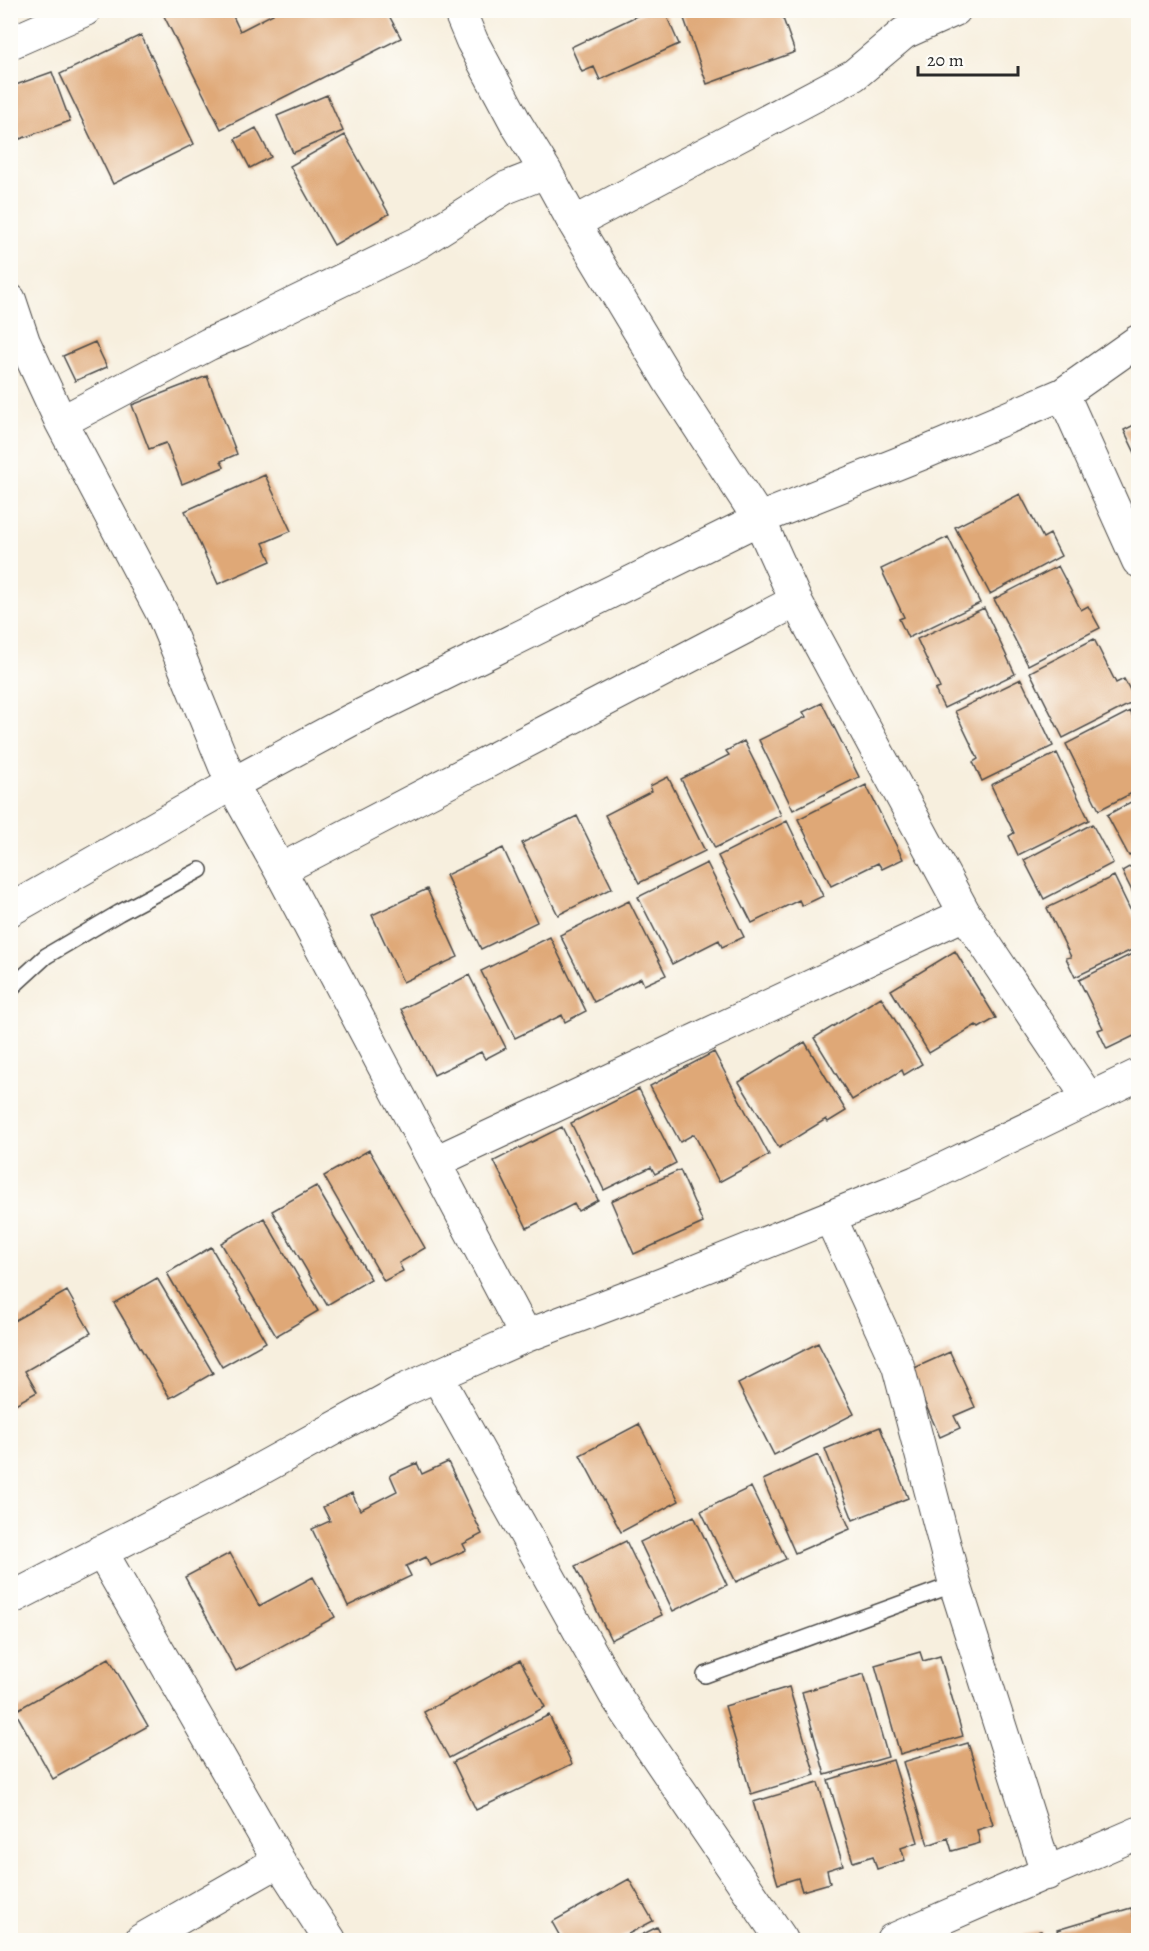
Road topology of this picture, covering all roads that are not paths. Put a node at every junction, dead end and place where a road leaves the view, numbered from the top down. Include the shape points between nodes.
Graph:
1 (85, 10) edge
2 (459, 10) edge
3 (955, 10) edge
4 (897, 22) edge
5 (10, 43) edge
6 (546, 172) junction
7 (574, 223) junction
8 (10, 300) edge
9 (1138, 341) edge
10 (1063, 394) junction
11 (61, 422) junction
12 (759, 519) junction
13 (1138, 561) edge
14 (796, 601) junction
15 (232, 784) junction
16 (200, 870) dead end
17 (280, 870) junction
18 (10, 910) edge
19 (965, 914) junction
20 (11, 988) edge
21 (1138, 1075) edge
22 (1089, 1099) junction
23 (435, 1162) junction
24 (830, 1217) junction
25 (526, 1336) junction
26 (437, 1376) junction
27 (101, 1551) junction
28 (955, 1584) junction
29 (10, 1599) edge
30 (705, 1675) dead end
31 (1138, 1833) edge
32 (279, 1862) junction
33 (1047, 1874) junction
34 (141, 1941) edge
35 (330, 1941) edge
36 (782, 1941) edge
37 (892, 1941) edge

1 - 5 street
2 - 6 street via 516,125
3 - 4 street
4 - 7 street via 854,75
6 - 7 street
6 - 11 street via 505,188 418,243 209,344
7 - 12 street via 669,381
8 - 11 street via 24,342
9 - 10 street
10 - 12 street
10 - 13 street
11 - 15 street via 162,613
12 - 14 street
12 - 15 street via 351,720
14 - 17 street
14 - 19 street
15 - 17 street
15 - 18 street
16 - 20 lane via 46,956
17 - 23 street
19 - 22 street
19 - 23 street
21 - 22 street
22 - 24 street via 916,1182
23 - 25 street
24 - 25 street
24 - 28 street via 897,1366
25 - 26 street
26 - 27 street
26 - 36 street via 615,1695
27 - 29 street
27 - 32 street
28 - 30 lane
28 - 33 street
31 - 33 street
32 - 34 street
32 - 35 street
33 - 37 street

